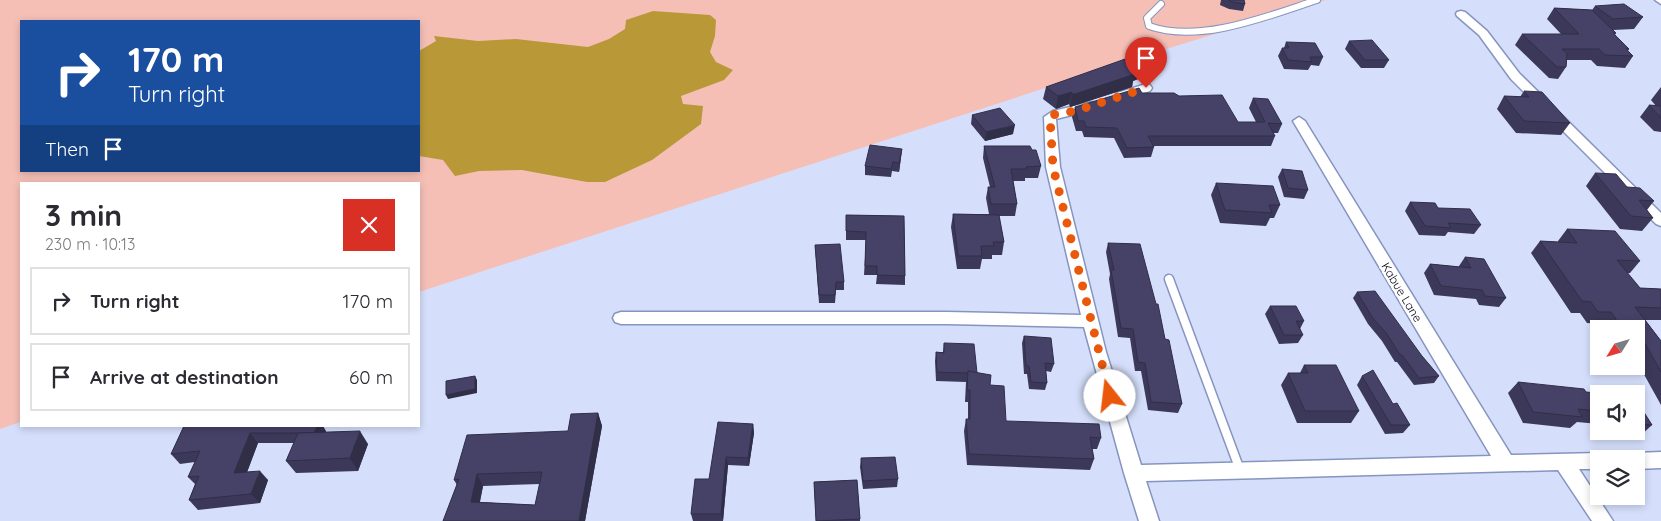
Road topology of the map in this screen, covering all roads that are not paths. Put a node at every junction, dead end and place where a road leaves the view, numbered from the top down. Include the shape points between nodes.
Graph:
1 (1317, 0) edge
2 (1161, 4) dead end
3 (1461, 14) dead end
4 (1146, 88) dead end
5 (1299, 121) dead end
6 (1661, 221) edge
7 (1169, 279) dead end
8 (621, 318) dead end
9 (1090, 321) junction
10 (1661, 460) edge
11 (1590, 461) edge
12 (1645, 461) edge
13 (1506, 462) junction
14 (1564, 462) junction
15 (1240, 470) junction
16 (1133, 473) junction
17 (1149, 521) edge
18 (1603, 521) edge

1 - 2 lane via 1237,24 1192,31 1149,26 1147,18
3 - 6 street via 1483,33 1515,76
4 - 9 street via 1050,117 1053,167
5 - 13 street, Kabue Lane
7 - 15 lane
8 - 9 street
9 - 16 street
10 - 12 street
11 - 14 street
13 - 14 street
13 - 15 street
14 - 18 street
15 - 16 street
16 - 17 street

